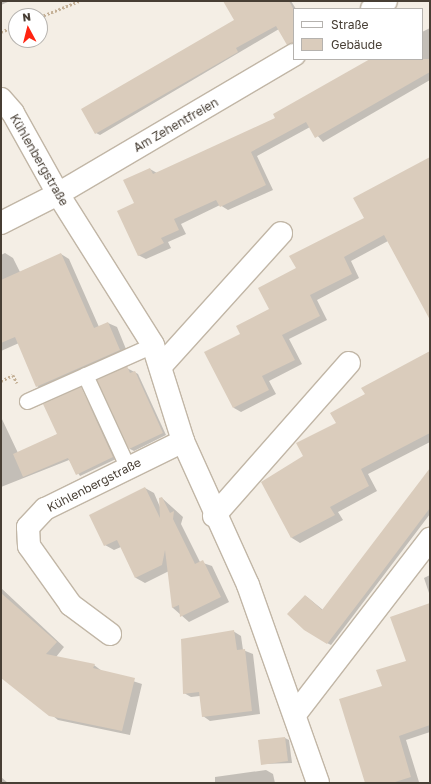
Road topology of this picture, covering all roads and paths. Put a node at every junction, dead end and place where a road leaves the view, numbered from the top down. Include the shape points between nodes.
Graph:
1 (79, 1) edge
2 (386, 1) edge
3 (374, 8) edge
4 (48, 14) edge
5 (293, 56) edge
6 (1, 99) edge
7 (58, 194) junction
8 (1, 223) edge
9 (280, 233) dead end
10 (153, 345) junction
11 (349, 363) dead end
12 (161, 366) junction
13 (85, 375) junction
14 (27, 401) dead end
15 (183, 441) junction
16 (128, 468) junction
17 (214, 516) junction
18 (430, 539) edge
19 (110, 634) dead end
20 (296, 713) junction
21 (318, 783) edge

1 - 4 path
2 - 3 street
5 - 7 street, Am Zehentfreien
6 - 7 street, Kühlenbergstraße via 13,113
7 - 8 street, Am Zehentfreien
7 - 10 street, Kühlenbergstraße
9 - 12 street
10 - 12 street, Kühlenbergstraße
10 - 13 lane
11 - 17 street
12 - 15 street, Kühlenbergstraße
13 - 14 lane
13 - 16 lane
15 - 16 street, Kühlenbergstraße
15 - 17 street, Kühlenbergstraße
16 - 19 street, Kühlenbergstraße via 45,509 28,527 26,535 29,546 71,605
17 - 20 street, Kühlenbergstraße via 248,585
18 - 20 street
20 - 21 street, Kühlenbergstraße

